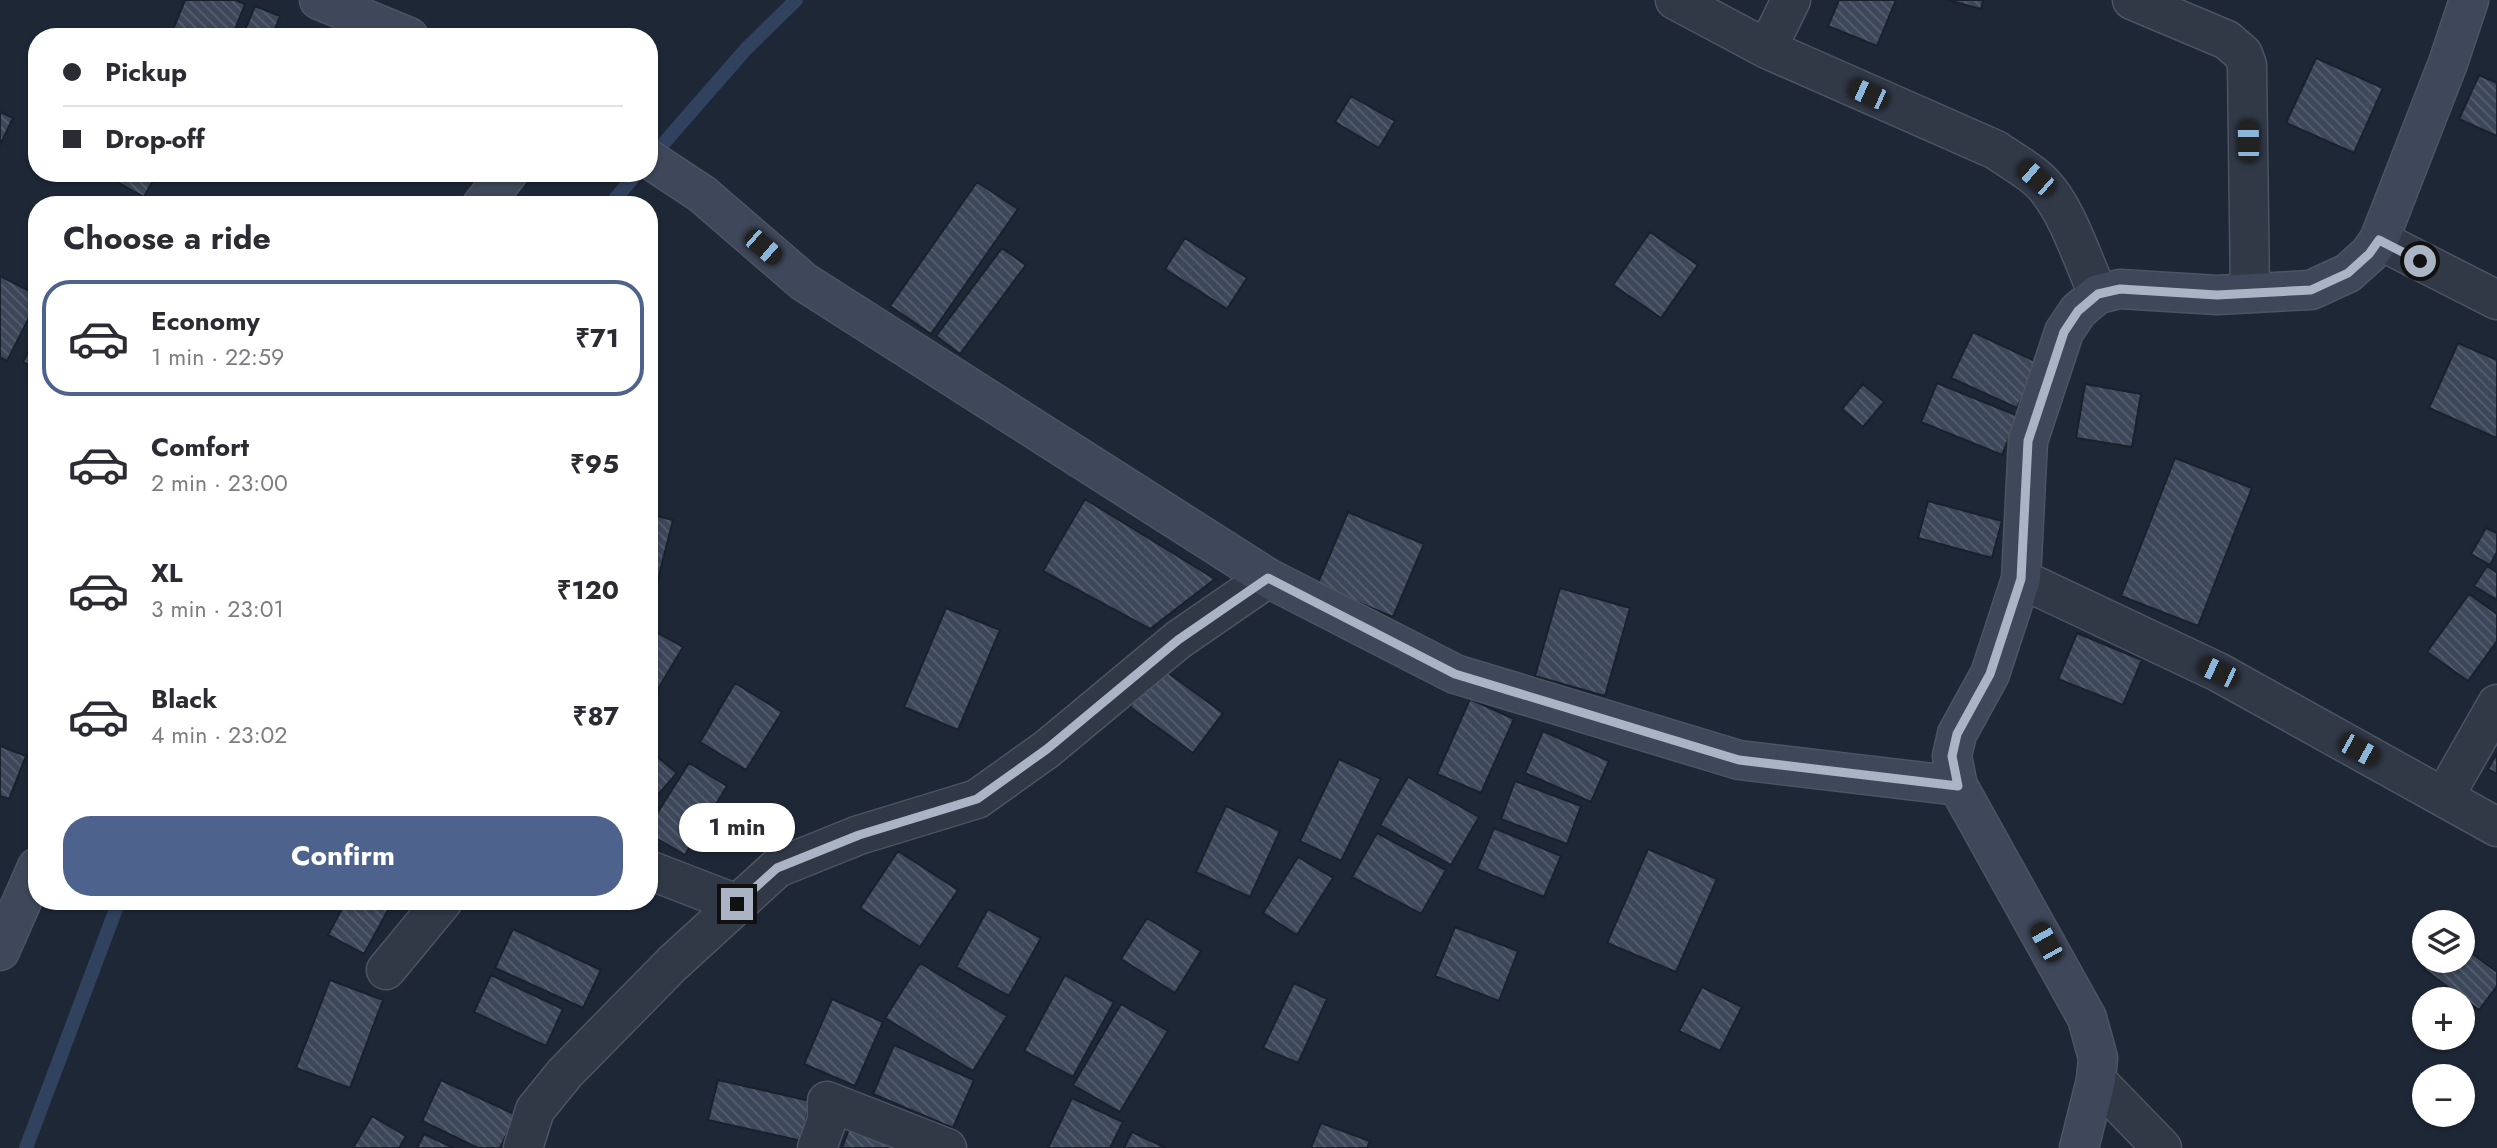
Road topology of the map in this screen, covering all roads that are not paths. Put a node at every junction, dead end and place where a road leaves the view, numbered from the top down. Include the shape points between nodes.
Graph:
1 (319, 0) edge
2 (1675, 0) edge
3 (1791, 0) edge
4 (2132, 0) edge
5 (2469, 0) edge
6 (387, 28) edge
7 (1767, 49) junction
8 (658, 165) edge
9 (501, 182) edge
10 (489, 196) edge
11 (2379, 240) junction
12 (2250, 293) junction
13 (2098, 294) junction
14 (2497, 300) edge
15 (1268, 578) junction
16 (2021, 579) junction
17 (2497, 704) edge
18 (1958, 786) junction
19 (2444, 797) junction
20 (2497, 827) edge
21 (658, 873) edge
22 (28, 887) edge
23 (737, 904) junction
24 (436, 910) edge
25 (0, 951) edge
26 (386, 970) dead end
27 (2096, 1080) junction
28 (523, 1148) edge
29 (817, 1148) edge
30 (947, 1148) edge
31 (2079, 1148) edge
32 (2162, 1148) edge

1 - 6 street
2 - 7 street
3 - 7 street
4 - 12 street via 2227,40 2243,54 2247,65
5 - 11 street
7 - 13 street via 1996,150 2023,168 2048,189
8 - 15 street via 702,194 804,282
9 - 10 street
11 - 12 street via 2348,273 2311,290
11 - 14 street
12 - 13 street via 2120,289
13 - 16 street via 2078,311 2064,332 2028,441
15 - 18 street via 1455,674 1739,760
15 - 23 street via 1178,640 1047,749 977,799 859,835 777,868
16 - 18 street via 1990,674 1957,734 1952,756
16 - 19 street via 2218,672
17 - 19 street
18 - 27 street via 2087,1018 2098,1058
19 - 20 street
21 - 23 street
22 - 25 street
23 - 28 street via 565,1073 536,1110
24 - 26 street
27 - 31 street
27 - 32 street
29 - 30 street via 827,1119 827,1101

